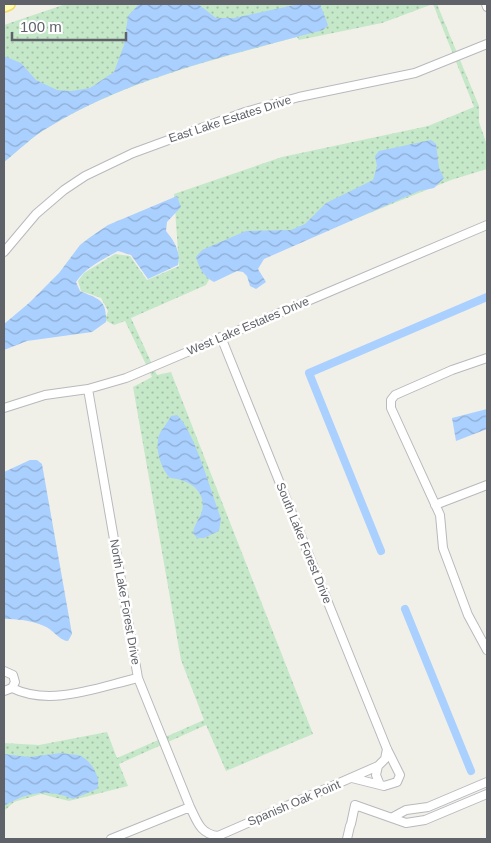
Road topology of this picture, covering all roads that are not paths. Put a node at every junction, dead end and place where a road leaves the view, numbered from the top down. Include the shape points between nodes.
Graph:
1 (9, 4) edge
2 (4, 6) edge
3 (487, 44) edge
4 (487, 225) edge
5 (4, 252) edge
6 (221, 337) junction
7 (487, 358) edge
8 (88, 389) junction
9 (4, 408) edge
10 (487, 485) edge
11 (436, 505) junction
12 (487, 650) edge
13 (4, 671) edge
14 (138, 678) junction
15 (12, 688) junction
16 (4, 691) edge
17 (387, 749) junction
18 (378, 766) junction
19 (352, 778) junction
20 (487, 782) edge
21 (380, 785) junction
22 (487, 794) edge
23 (190, 806) junction
24 (393, 817) junction
25 (111, 839) edge
26 (347, 839) edge

1 - 2 main road
3 - 5 street, East Lake Estates Drive via 415,73 299,97 245,112 133,153 64,190 36,214
4 - 6 street, West Lake Estates Drive
6 - 8 street, West Lake Estates Drive via 126,378
6 - 17 street, South Lake Forest Drive
7 - 11 street via 403,391 391,400 391,408
8 - 9 street, West Lake Estates Drive via 45,395
8 - 14 street, North Lake Forest Drive
10 - 11 street
11 - 12 street via 440,515 442,548 468,615
13 - 15 street via 13,675 15,682
14 - 15 street via 60,696 24,694
14 - 23 street, North Lake Forest Drive
15 - 16 street
17 - 18 street via 385,759
17 - 21 street via 400,775 394,785
18 - 19 street, Spanish Oak Point
18 - 21 street via 376,775
19 - 21 street, Spanish Oak Point
19 - 23 street, Spanish Oak Point via 218,836 209,835 200,828
20 - 24 street via 428,807 406,810
22 - 24 street via 426,820 406,823
23 - 25 street
24 - 26 street via 355,805

